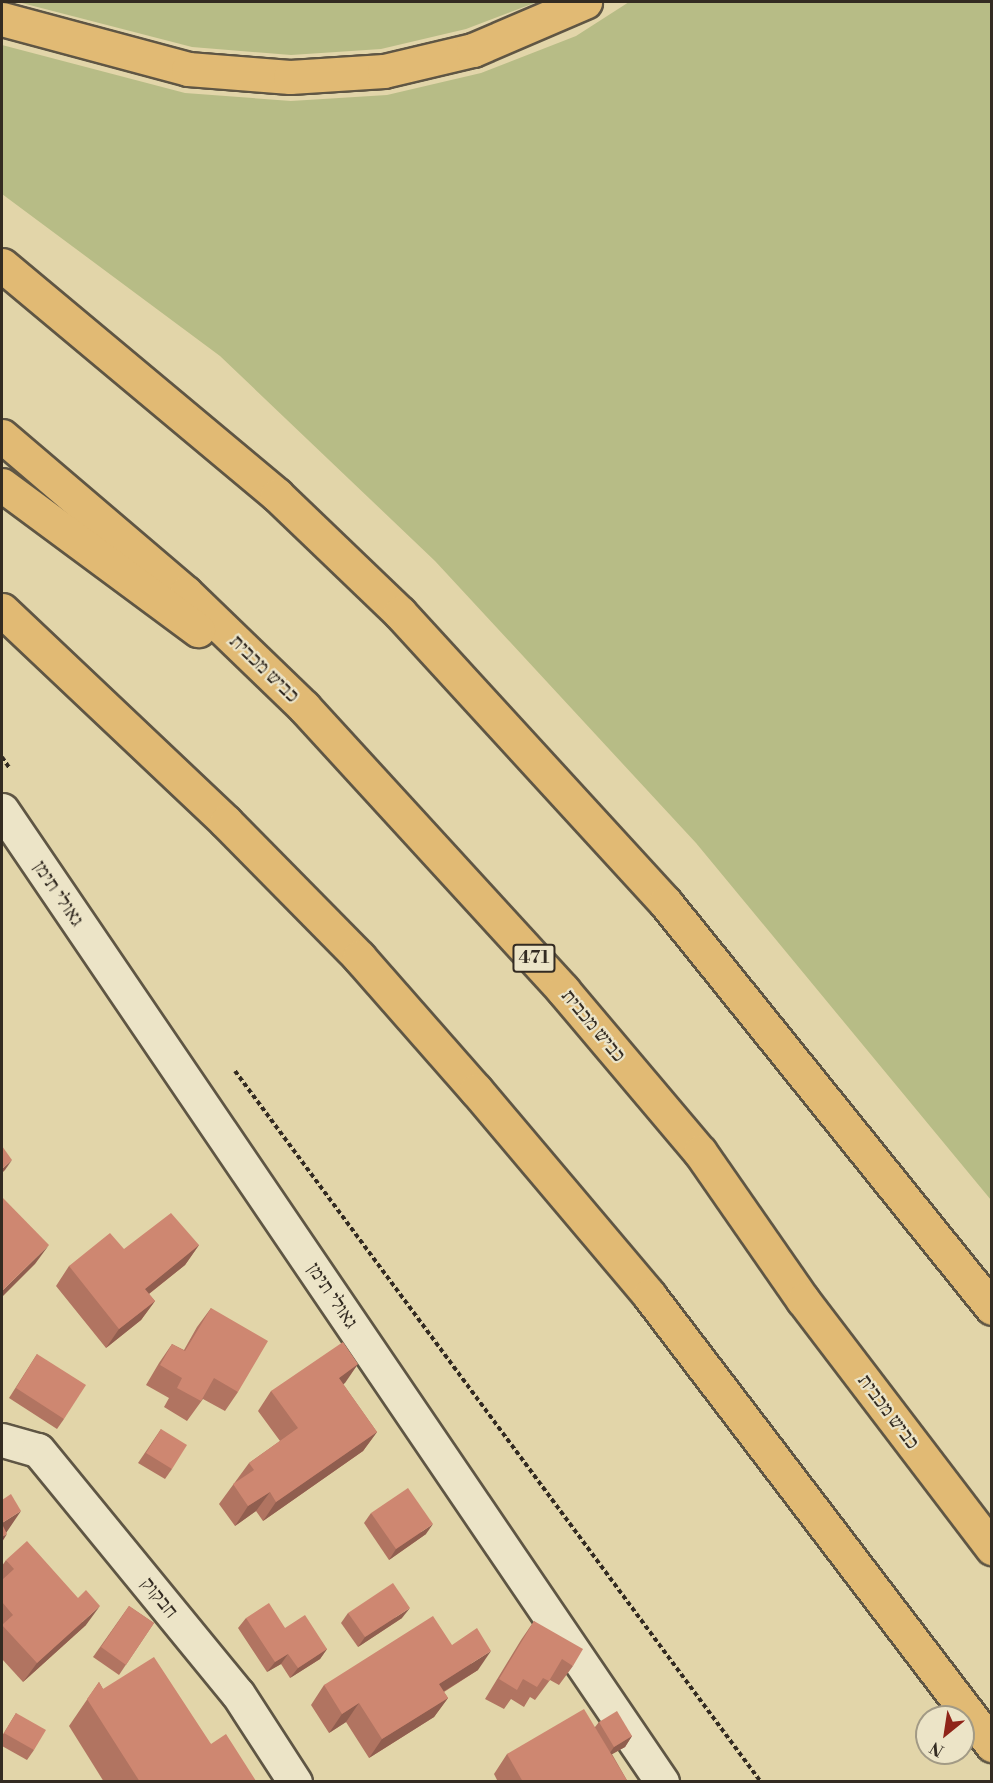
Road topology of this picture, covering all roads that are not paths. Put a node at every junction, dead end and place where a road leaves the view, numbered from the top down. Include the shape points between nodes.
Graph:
1 (585, 2) edge
2 (2, 19) edge
3 (2, 265) edge
4 (2, 436) edge
5 (2, 485) edge
6 (2, 610) edge
7 (304, 707) junction
8 (2, 810) edge
9 (992, 1308) edge
10 (2, 1440) edge
11 (992, 1548) edge
12 (992, 1745) edge
13 (295, 1782) edge
14 (662, 1782) edge

1 - 2 highway via 473,50 384,71 290,77 188,69
3 - 9 highway via 277,495 400,613 665,902
4 - 7 highway, כביש מכבית / 471 via 186,593
5 - 7 highway
6 - 12 highway via 226,822 359,957 476,1090 649,1295
7 - 11 highway, כביש מכבית / 471 via 563,990 700,1152 803,1300
8 - 14 street, גאולי תימן
10 - 13 street, חבקוק via 38,1450 238,1694

